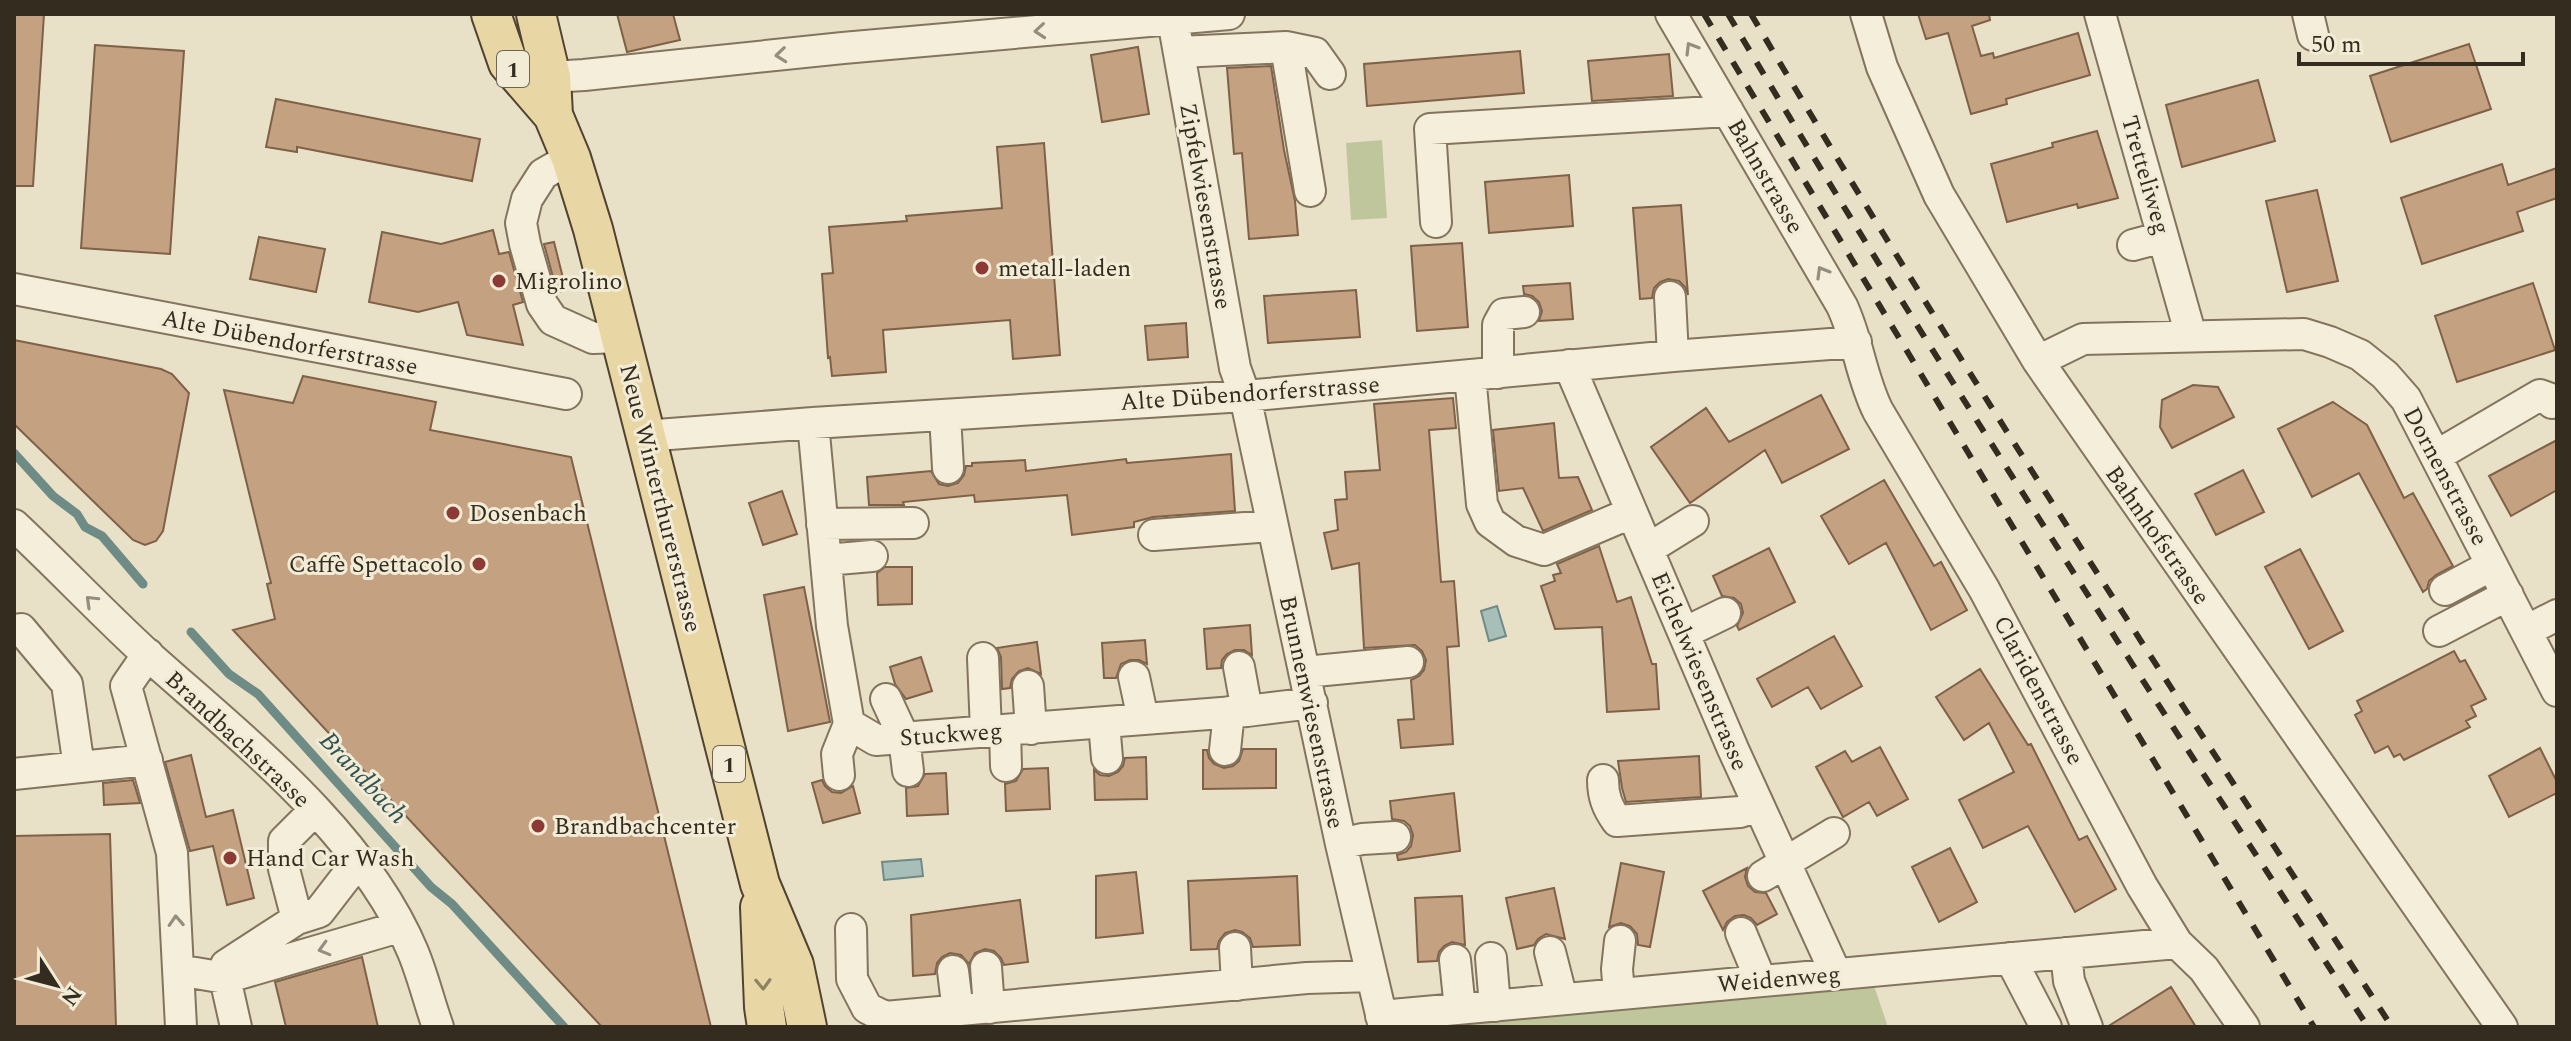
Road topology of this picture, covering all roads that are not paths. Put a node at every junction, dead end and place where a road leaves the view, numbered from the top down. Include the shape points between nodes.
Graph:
1 (491, 14) edge
2 (536, 14) edge
3 (1229, 14) edge
4 (1671, 14) edge
5 (1866, 14) edge
6 (2100, 14) edge
7 (1172, 16) edge
8 (1286, 47) junction
9 (1179, 52) junction
10 (1330, 74) dead end
11 (551, 77) junction
12 (1728, 111) junction
13 (553, 115) junction
14 (571, 158) junction
15 (1310, 191) dead end
16 (1436, 222) dead end
17 (2163, 237) junction
18 (2133, 245) dead end
19 (14, 289) edge
20 (1670, 297) dead end
21 (1524, 312) dead end
22 (2191, 336) junction
23 (621, 337) junction
24 (1856, 342) junction
25 (1673, 356) junction
26 (2038, 361) junction
27 (1569, 365) junction
28 (1484, 374) junction
29 (566, 394) dead end
30 (1245, 396) junction
31 (2552, 403) dead end
32 (945, 415) junction
33 (813, 423) junction
34 (644, 436) junction
35 (2436, 456) junction
36 (948, 468) dead end
37 (1631, 511) junction
38 (1693, 521) dead end
39 (913, 523) dead end
40 (822, 524) junction
41 (14, 525) edge
42 (1271, 526) junction
43 (1154, 535) dead end
44 (1648, 549) junction
45 (872, 556) dead end
46 (826, 560) junction
47 (2492, 565) junction
48 (2445, 590) dead end
49 (2508, 595) junction
50 (1725, 613) dead end
51 (2557, 615) edge
52 (14, 630) edge
53 (2439, 631) dead end
54 (2526, 631) junction
55 (1684, 633) junction
56 (148, 654) junction
57 (983, 658) dead end
58 (1408, 662) dead end
59 (1239, 667) dead end
60 (1305, 672) junction
61 (1134, 677) dead end
62 (1028, 686) dead end
63 (2557, 691) edge
64 (886, 699) dead end
65 (1312, 703) junction
66 (1238, 712) junction
67 (843, 716) junction
68 (1143, 719) junction
69 (1104, 723) junction
70 (1007, 730) junction
71 (904, 738) junction
72 (1225, 750) dead end
73 (1107, 758) dead end
74 (147, 760) junction
75 (1006, 766) dead end
76 (79, 767) junction
77 (908, 771) dead end
78 (14, 774) edge
79 (839, 775) dead end
80 (1603, 780) dead end
81 (1759, 806) junction
82 (314, 811) junction
83 (1834, 833) dead end
84 (1395, 837) dead end
85 (1341, 844) junction
86 (361, 864) junction
87 (1775, 870) junction
88 (760, 884) junction
89 (297, 919) junction
90 (399, 927) junction
91 (851, 929) dead end
92 (1741, 933) dead end
93 (1620, 941) dead end
94 (2177, 943) junction
95 (1235, 948) dead end
96 (1550, 952) dead end
97 (2066, 953) junction
98 (1491, 958) dead end
99 (2010, 958) junction
100 (1455, 960) dead end
101 (986, 967) dead end
102 (178, 970) junction
103 (953, 971) dead end
104 (1836, 974) junction
105 (1372, 976) junction
106 (225, 978) junction
107 (1761, 981) junction
108 (1241, 991) junction
109 (1619, 994) junction
110 (1562, 999) junction
111 (1495, 1006) junction
112 (989, 1008) junction
113 (1460, 1009) junction
114 (958, 1012) junction
115 (1382, 1022) edge
116 (181, 1027) edge
117 (236, 1027) edge
118 (438, 1027) edge
119 (767, 1027) edge
120 (807, 1027) edge
121 (2046, 1027) edge
122 (2087, 1027) edge
123 (2244, 1027) edge
124 (2502, 1027) edge

1 - 13 main road, Neue Winterthurerstrasse / 1 via 508,63
2 - 11 main road, Neue Winterthurerstrasse / 1
3 - 7 street
12 -> 4 street, Bahnstrasse
5 - 26 street, Bahnhofstrasse via 1882,67 1939,195
6 - 17 street, Tretteliweg
7 - 9 street, Zipfelwiesenstrasse
7 -> 11 street
8 - 9 street
8 - 10 street via 1315,53
8 - 15 street
9 - 30 street, Zipfelwiesenstrasse via 1235,368
11 - 13 main road, Neue Winterthurerstrasse / 1
12 - 16 street via 1430,129
24 -> 12 street, Bahnstrasse via 1842,306
13 - 14 main road, Neue Winterthurerstrasse / 1
14 - 23 main road, Neue Winterthurerstrasse / 1
14 - 23 street via 543,174 527,199 521,223 525,244 542,304 553,320 593,338
17 - 18 street
17 - 22 street, Tretteliweg
19 - 29 street, Alte Dübendorferstrasse
20 - 25 street
21 - 28 street via 1504,314
22 - 26 street, Dornenstrasse via 2083,339
22 - 35 street, Dornenstrasse via 2304,334 2360,355 2406,399
23 - 34 main road, Neue Winterthurerstrasse / 1
24 - 25 street, Alte Dübendorferstrasse
24 - 94 street, Claridenstrasse via 1878,411 1984,589
25 - 27 street, Alte Dübendorferstrasse
26 - 124 street, Bahnhofstrasse
27 - 28 street, Alte Dübendorferstrasse
27 - 37 street, Eichelwiesenstrasse
28 - 30 street, Alte Dübendorferstrasse
28 - 37 street via 1482,504 1490,522 1516,541 1544,550
30 - 32 street, Alte Dübendorferstrasse
30 - 42 street, Brunnenwiesenstrasse
31 - 35 street via 2540,395
32 - 33 street, Alte Dübendorferstrasse
32 - 36 street
33 - 34 street, Alte Dübendorferstrasse
33 - 40 street
34 - 88 main road, Neue Winterthurerstrasse / 1
35 - 47 street, Dornenstrasse
37 - 44 street, Eichelwiesenstrasse
38 - 44 street
39 - 40 street
40 - 46 street
56 -> 41 street, Brandbachstrasse
42 - 43 street
42 - 60 street, Brunnenwiesenstrasse
44 - 55 street, Eichelwiesenstrasse
45 - 46 street
46 - 67 street via 822,629
47 - 48 street
47 - 49 street, Dornenstrasse
49 - 53 street
49 - 54 street, Dornenstrasse
50 - 55 street
51 - 54 street
52 - 76 street via 21,629 67,684
54 - 63 street, Dornenstrasse
55 - 81 street, Eichelwiesenstrasse
56 - 74 street via 126,686
56 - 82 street, Brandbachstrasse via 265,757
57 - 70 street
58 - 60 street
59 - 66 street
60 - 65 street, Brunnenwiesenstrasse
61 - 68 street
62 - 70 street
64 - 71 street
65 - 66 street, Stuckweg
65 - 85 street, Brunnenwiesenstrasse
66 - 68 street, Stuckweg
66 - 72 street
67 - 71 street, Stuckweg via 876,740
67 - 79 street
68 - 69 street, Stuckweg
69 - 70 street, Stuckweg
69 - 73 street
70 - 71 street, Stuckweg
70 - 75 street
71 - 77 street
74 - 76 street
102 -> 74 street via 172,853
76 - 78 street
80 - 81 street via 1608,809 1617,821
81 - 87 street, Eichelwiesenstrasse
82 - 86 street, Brandbachstrasse
82 - 89 street via 284,841 284,869
83 - 87 street
84 - 85 street
85 - 105 street, Brunnenwiesenstrasse
86 - 89 street via 319,912
86 - 90 street, Brandbachstrasse
87 - 104 street, Eichelwiesenstrasse
88 -> 119 main road, Neue Winterthurerstrasse / 1
88 - 120 main road, Neue Winterthurerstrasse / 1 via 794,965
89 - 106 street via 226,965
90 -> 106 street
90 - 118 street, Brandbachstrasse
91 - 114 street via 852,979 867,1008 885,1017
92 - 107 street
93 - 109 street
94 - 97 street, Weidenweg
94 - 123 street, Claridenstrasse via 2204,969
95 - 108 street
96 - 110 street
97 - 99 street, Weidenweg
97 - 122 street via 2069,981
98 - 111 street
99 - 104 street, Weidenweg
99 - 121 street
100 - 113 street
101 - 112 street
102 - 106 street
102 - 116 street
103 - 114 street
104 - 107 street, Weidenweg
105 - 108 street via 1307,978
105 - 115 street, Brunnenwiesenstrasse
106 - 117 street
107 - 109 street, Weidenweg
108 - 112 street
109 - 110 street, Weidenweg
110 - 111 street, Weidenweg
111 - 113 street, Weidenweg
112 - 114 street
113 - 115 street, Weidenweg

